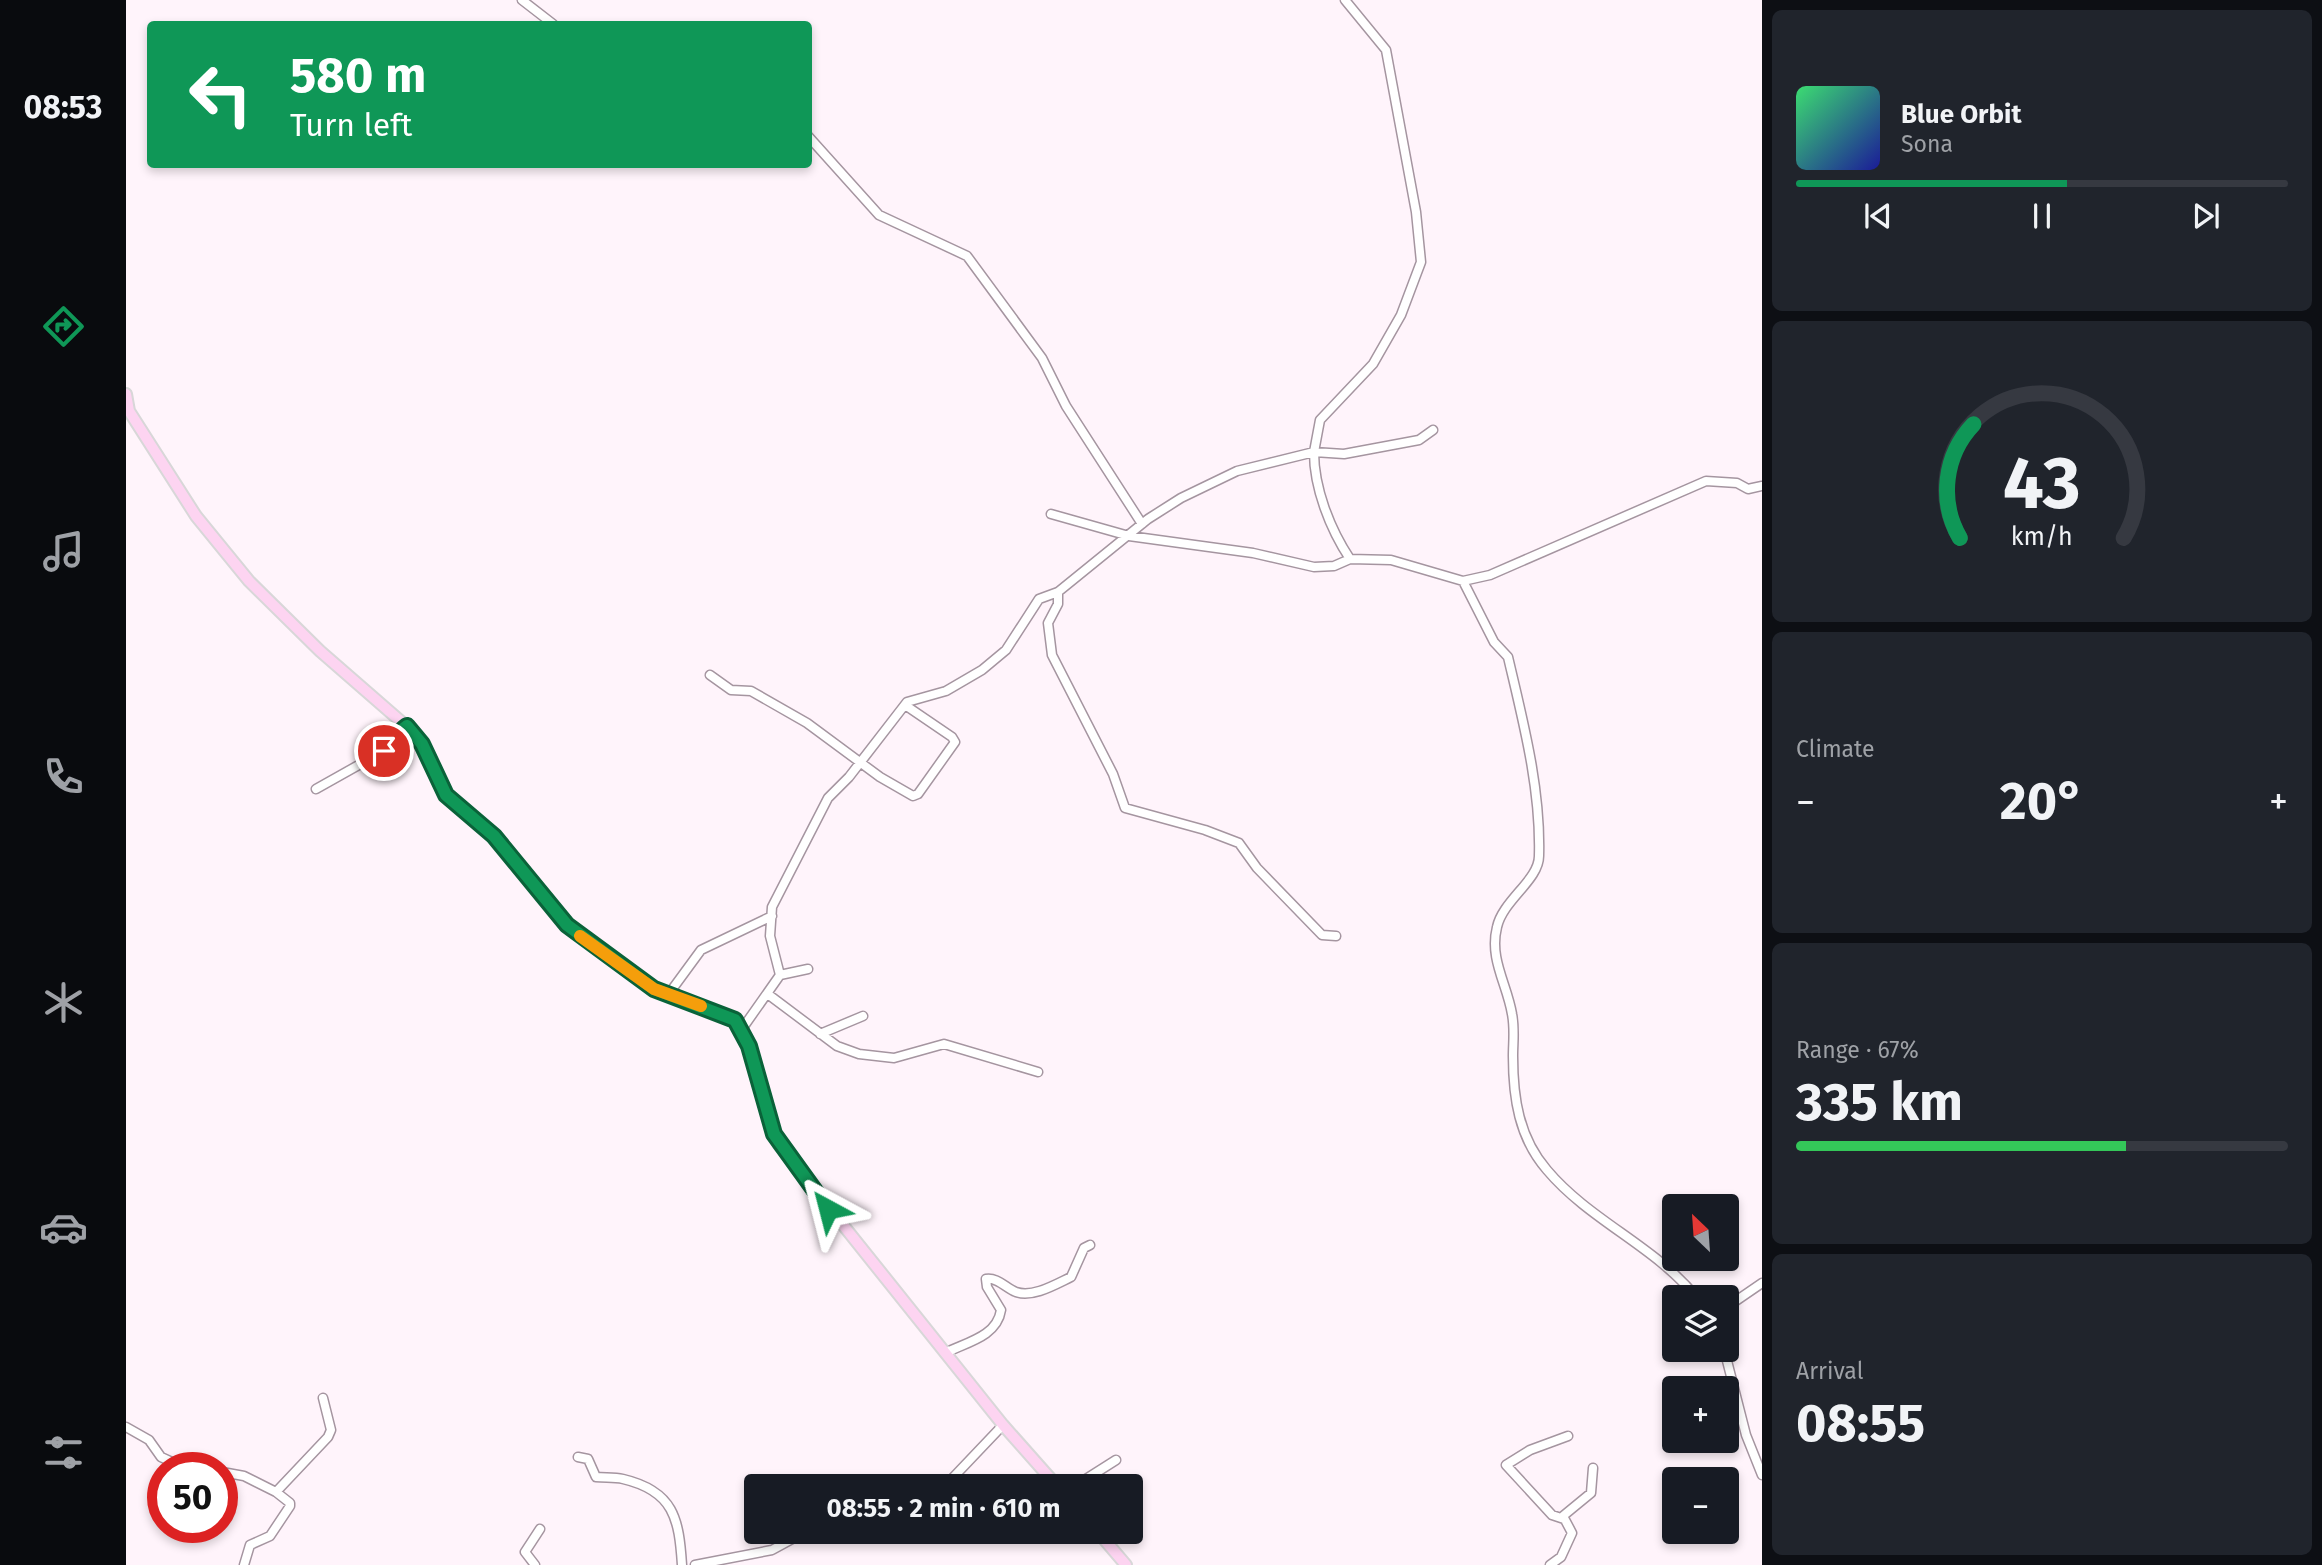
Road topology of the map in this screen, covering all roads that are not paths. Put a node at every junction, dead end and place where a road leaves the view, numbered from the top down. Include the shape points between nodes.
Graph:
1 (522, 0) edge
2 (1345, 0) edge
3 (549, 21) edge
4 (812, 140) edge
5 (126, 394) edge
6 (127, 411) edge
7 (1433, 430) dead end
8 (1314, 452) junction
9 (1762, 486) edge
10 (1051, 514) dead end
11 (1142, 524) junction
12 (1129, 536) junction
13 (1350, 559) junction
14 (1463, 581) junction
15 (1058, 592) junction
16 (710, 675) dead end
17 (905, 705) junction
18 (407, 726) junction
19 (860, 761) junction
20 (316, 789) dead end
21 (772, 916) junction
22 (1336, 936) dead end
23 (808, 969) dead end
24 (780, 975) junction
25 (668, 995) junction
26 (769, 995) junction
27 (863, 1016) dead end
28 (742, 1029) junction
29 (820, 1034) junction
30 (1038, 1072) dead end
31 (1090, 1245) dead end
32 (1762, 1283) edge
33 (1686, 1285) edge
34 (1739, 1299) edge
35 (947, 1352) junction
36 (1727, 1362) edge
37 (323, 1398) dead end
38 (1003, 1425) junction
39 (126, 1427) edge
40 (1568, 1436) dead end
41 (158, 1452) edge
42 (578, 1457) dead end
43 (1116, 1461) dead end
44 (1593, 1468) dead end
45 (956, 1474) edge
46 (1046, 1474) edge
47 (1094, 1474) edge
48 (238, 1475) edge
49 (1762, 1475) edge
50 (276, 1492) junction
51 (1564, 1519) junction
52 (540, 1529) dead end
53 (783, 1544) edge
54 (1108, 1544) edge
55 (244, 1565) edge
56 (535, 1565) edge
57 (682, 1565) edge
58 (695, 1565) edge
59 (1126, 1565) edge
60 (1550, 1565) edge

1 - 3 street
2 - 8 street via 1386,50 1421,262 1401,315 1373,365 1320,420
4 - 11 street via 879,215 967,256 1042,358 1066,406
5 - 6 main road
6 - 18 main road via 196,516 249,581 320,651
7 - 8 street via 1419,440 1344,454
8 - 11 street via 1237,471
8 - 13 street via 1321,493
9 - 14 street via 1748,489 1737,483 1706,481 1509,568
10 - 12 street
11 - 12 street
12 - 13 street via 1254,553 1314,567
12 - 15 street
13 - 14 street via 1391,560
14 - 33 street via 1494,642 1508,657 1535,788 1540,858 1501,911 1494,946 1512,1012 1514,1096 1525,1137 1547,1170 1581,1203
15 - 17 street via 1039,599 1006,650 982,670 946,691
15 - 22 street via 1058,604 1048,623 1052,655 1125,808 1239,843 1322,935
16 - 19 street via 731,690 751,691 807,723
17 - 19 street
17 - 19 street via 955,740 918,793 908,795
18 - 20 street via 396,733 389,748
18 - 25 main road via 422,744 446,795 494,836 567,925
19 - 21 street via 828,798 772,907
21 - 24 street via 770,936
21 - 25 street via 701,950
23 - 24 street
24 - 26 street
25 - 28 main road via 727,1015
26 - 28 street
26 - 29 street
27 - 29 street
28 - 35 main road via 779,1145
29 - 30 street via 837,1046 882,1059 944,1044
31 - 35 street via 1084,1248 1071,1277 1033,1293 1016,1292 986,1279 1001,1310 999,1319 989,1332
32 - 34 street
35 - 38 main road
36 - 49 street via 1746,1435
37 - 50 street via 331,1430 328,1437
38 - 45 street
38 - 46 main road
39 - 41 street via 149,1440
40 - 51 street via 1506,1465 1552,1515
42 - 57 street via 588,1459 596,1477 622,1478 665,1499 675,1516
43 - 47 street
44 - 51 street via 1591,1493
48 - 50 street
50 - 55 street via 290,1505 270,1536 250,1545
51 - 60 street via 1572,1533 1561,1557
52 - 56 street via 525,1550
53 - 58 street
54 - 59 main road

